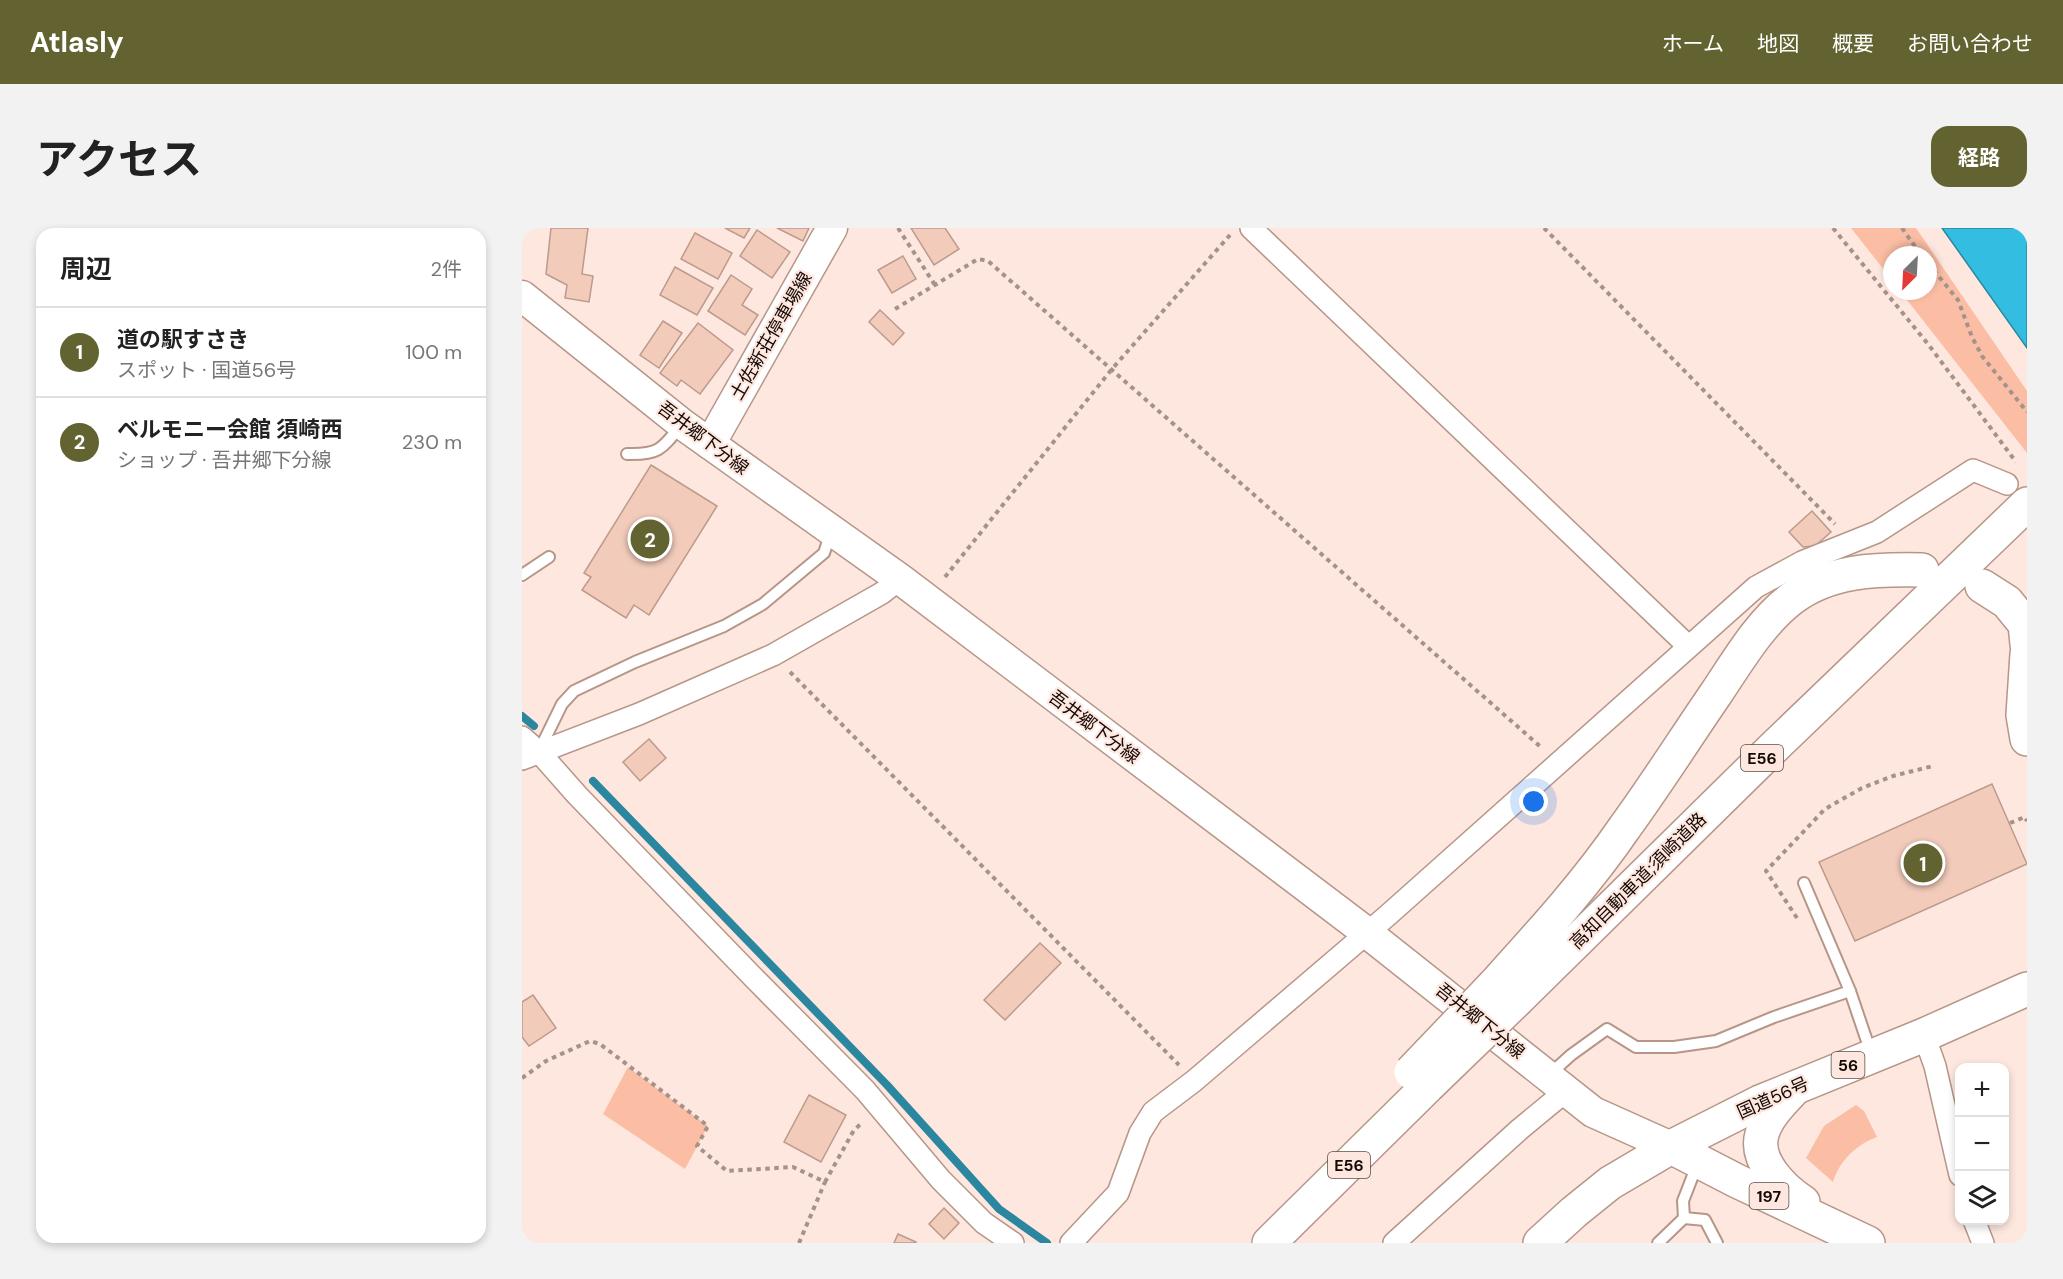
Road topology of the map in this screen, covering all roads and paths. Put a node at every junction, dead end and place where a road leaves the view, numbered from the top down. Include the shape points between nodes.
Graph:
1 (832, 228) edge
2 (898, 228) edge
3 (1237, 228) edge
4 (1251, 228) edge
5 (1545, 228) edge
6 (1833, 228) edge
7 (1902, 228) edge
8 (1915, 246) edge
9 (1937, 274) edge
10 (936, 285) junction
11 (522, 296) edge
12 (895, 309) dead end
13 (1112, 369) junction
14 (2027, 412) edge
15 (682, 424) junction
16 (710, 444) junction
17 (627, 454) dead end
18 (2015, 494) edge
19 (831, 532) junction
20 (1852, 542) junction
21 (549, 558) dead end
22 (1922, 570) dead end
23 (522, 574) edge
24 (900, 579) junction
25 (1982, 586) dead end
26 (926, 600) junction
27 (2027, 644) edge
28 (1688, 646) junction
29 (2027, 654) edge
30 (773, 655) junction
31 (522, 737) edge
32 (2027, 739) edge
33 (530, 755) edge
34 (1557, 762) junction
35 (1933, 766) dead end
36 (2027, 820) edge
37 (2010, 823) dead end
38 (1804, 883) dead end
39 (1786, 900) dead end
40 (1366, 932) junction
41 (2027, 989) edge
42 (1850, 991) junction
43 (1506, 992) junction
44 (1924, 1035) junction
45 (1871, 1055) junction
46 (522, 1078) edge
47 (1194, 1081) junction
48 (1557, 1084) junction
49 (1795, 1088) junction
50 (880, 1107) junction
51 (1684, 1154) junction
52 (1958, 1171) edge
53 (825, 1182) junction
54 (1684, 1218) junction
55 (1976, 1225) edge
56 (1274, 1238) edge
57 (1863, 1240) edge
58 (799, 1243) edge
59 (1013, 1243) edge
60 (1071, 1243) edge
61 (1394, 1243) edge
62 (1540, 1243) edge
63 (1658, 1243) edge
64 (1717, 1243) edge
65 (1983, 1243) edge

1 - 16 main road, 土佐新荘停車場線
2 - 10 path
3 - 13 path
4 - 28 street
5 - 20 path
6 - 18 path via 1928,344 2014,459
7 - 8 path
9 - 14 path via 1958,300 1982,356
10 - 12 path
10 - 13 path via 978,259 988,261
11 - 15 main road, 吾井郷下分線
13 - 26 path
13 - 34 path
15 - 16 main road, 吾井郷下分線
15 - 17 lane via 667,444 648,454
16 - 19 main road, 吾井郷下分線
18 - 20 street via 1973,470 1877,532
18 - 43 highway, 高知自動車道;須崎道路 / E56 via 1771,750
19 - 24 main road, 吾井郷下分線
19 - 33 lane via 824,553 763,604 724,626 574,691
20 - 28 street via 1802,562 1756,587
21 - 23 lane
22 - 43 highway via 1877,569 1839,576 1791,599 1760,630
24 - 26 main road, 吾井郷下分線
24 - 30 street
25 - 27 highway via 2007,602 2025,624
26 - 40 main road, 吾井郷下分線
28 - 34 street
29 - 32 highway via 2023,715
30 - 33 street via 639,714
30 - 47 path
31 - 33 street
33 - 50 street via 577,795
34 - 40 street
35 - 39 path via 1862,788 1825,809 1766,872
36 - 37 path via 2025,817
38 - 42 lane
40 - 47 street
40 - 48 main road, 吾井郷下分線
41 - 44 highway, 国道56号 / 56
42 - 45 lane
42 - 48 lane via 1716,1041 1636,1047 1607,1029 1571,1055
43 - 56 highway, bridge
44 - 45 highway, 国道56号 / 56
44 - 52 street via 1935,1066
45 - 49 highway, 国道56号 / 56
46 - 53 path via 546,1061 590,1041 600,1044 708,1126 697,1146 727,1171 793,1167
47 - 60 street via 1153,1112 1140,1133 1118,1193
48 - 51 main road, 吾井郷下分線 via 1593,1112
48 - 61 street via 1520,1129
49 - 51 highway, 国道56号 / 56 via 1760,1102
49 - 57 highway via 1775,1110 1762,1134 1760,1145 1768,1168 1790,1194
50 - 53 path via 854,1130
50 - 59 street via 941,1180 984,1223
51 - 54 lane
51 - 57 highway, 197
51 - 62 highway, 国道56号 / 56 via 1610,1184
53 - 58 path
54 - 63 lane
54 - 64 lane via 1705,1220
55 - 65 street

